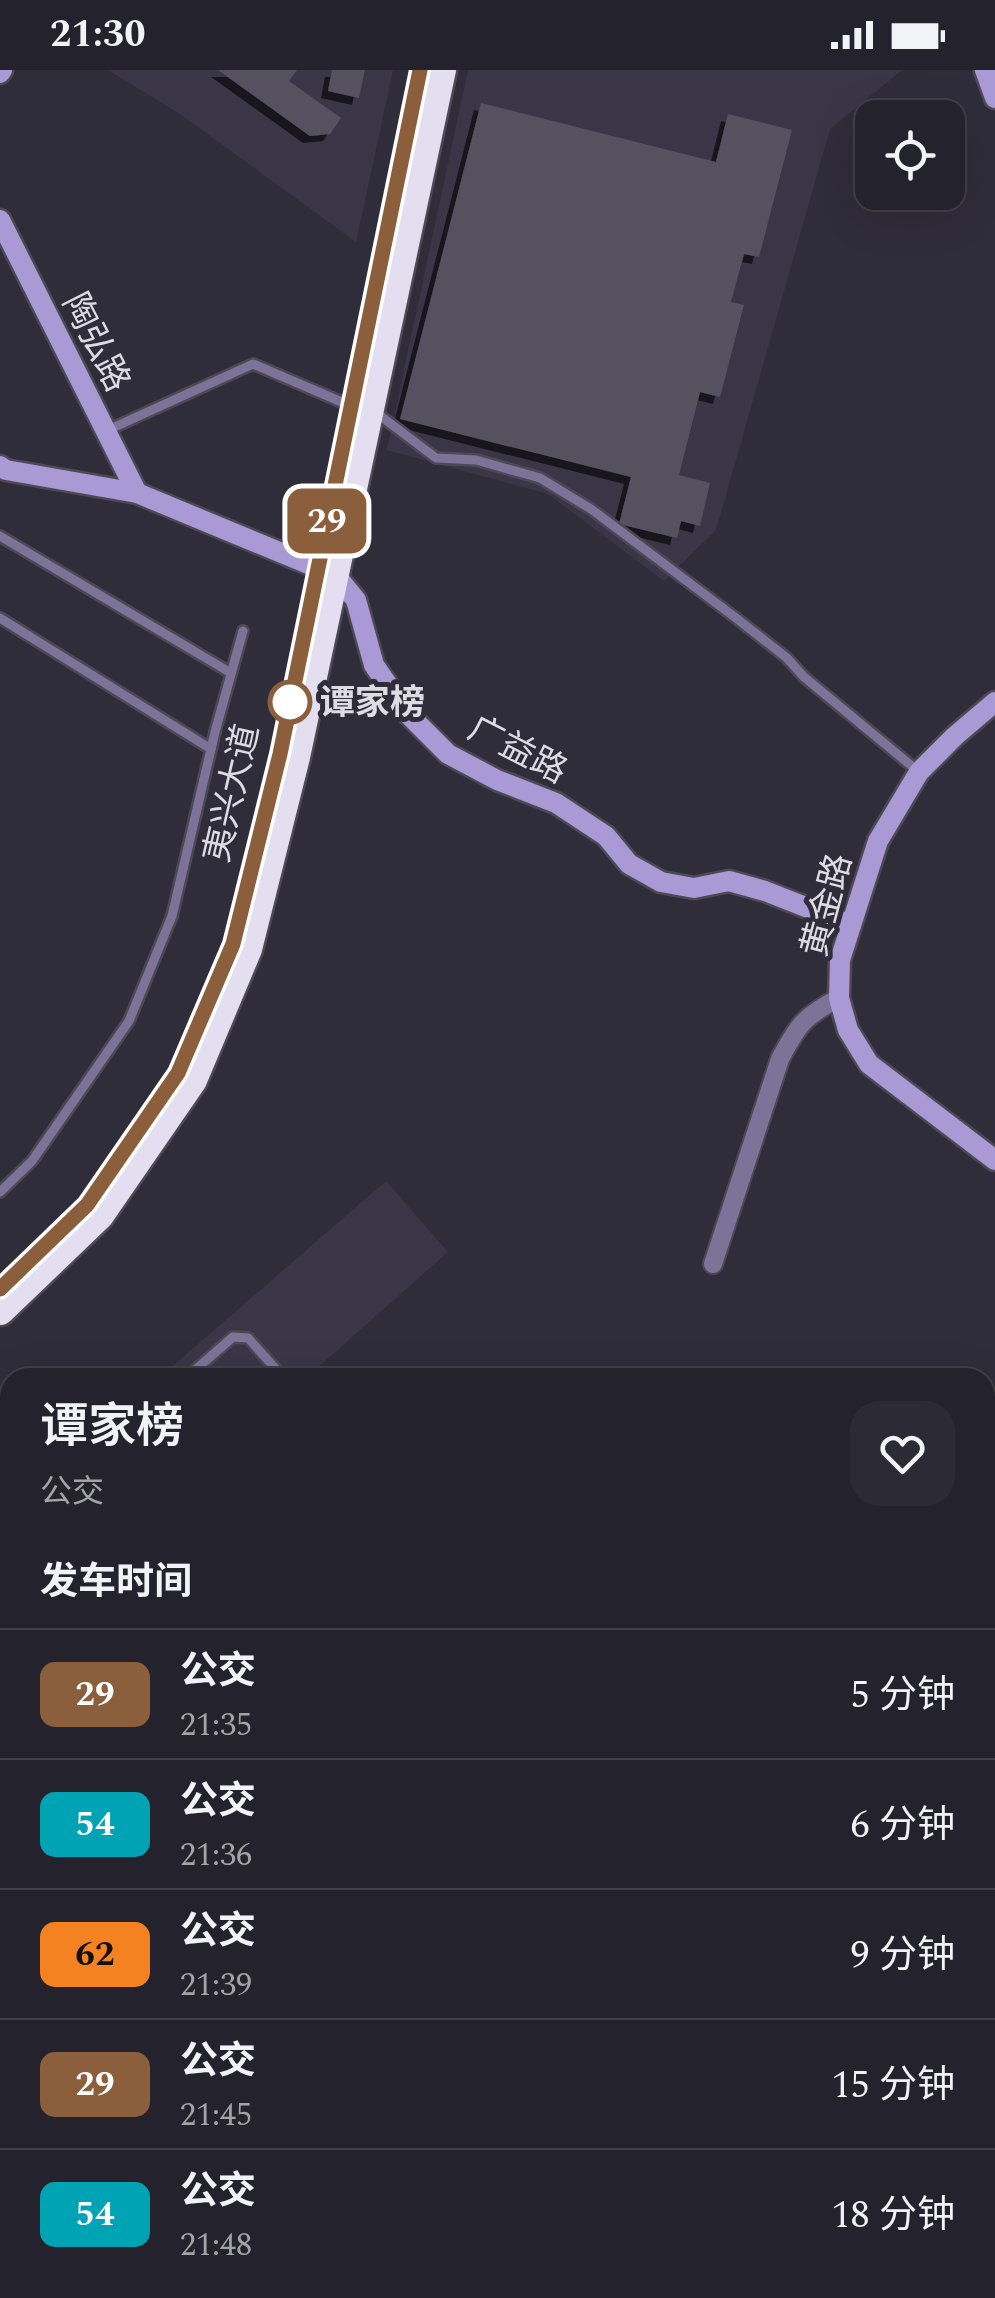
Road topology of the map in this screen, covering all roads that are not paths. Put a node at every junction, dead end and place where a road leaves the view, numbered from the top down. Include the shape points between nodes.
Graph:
1 (420, 70) edge
2 (441, 70) edge
3 (986, 70) edge
4 (995, 98) edge
5 (0, 220) edge
6 (360, 407) junction
7 (106, 432) junction
8 (0, 466) edge
9 (136, 493) junction
10 (0, 536) edge
11 (326, 571) junction
12 (0, 618) edge
13 (242, 630) dead end
14 (231, 673) junction
15 (995, 702) edge
16 (211, 749) junction
17 (919, 772) junction
18 (851, 925) junction
19 (839, 998) junction
20 (995, 1160) edge
21 (0, 1192) edge
22 (713, 1264) dead end
23 (0, 1289) edge
24 (0, 1310) edge
25 (197, 1368) edge
26 (275, 1368) edge

1 - 6 highway, 夷兴大道
2 - 6 highway, 夷兴大道
3 - 4 street
5 - 7 street, 陶弘路
6 - 7 lane via 253,364
6 - 11 highway, 夷兴大道
6 - 17 lane via 436,458 476,460 540,478 591,509 786,658
7 - 9 street, 陶弘路
8 - 9 street
9 - 11 street
10 - 14 lane
11 - 18 street, 广益路 via 356,600 374,664 406,713 448,754 556,803 661,882 694,888 729,881
11 - 23 highway, 夷兴大道 via 233,944 178,1073 87,1205
11 - 24 highway, 夷兴大道 via 295,757 248,950 192,1080 99,1215
12 - 16 lane
13 - 14 lane
14 - 16 lane
15 - 17 street, 黄金路
16 - 21 lane via 172,916 128,1022 32,1160
17 - 18 street, 黄金路 via 878,841
18 - 19 street, 黄金路 via 840,960
19 - 20 street, 黄金路 via 848,1030 869,1064
19 - 22 street via 812,1012 780,1059
25 - 26 lane via 233,1337 248,1338

